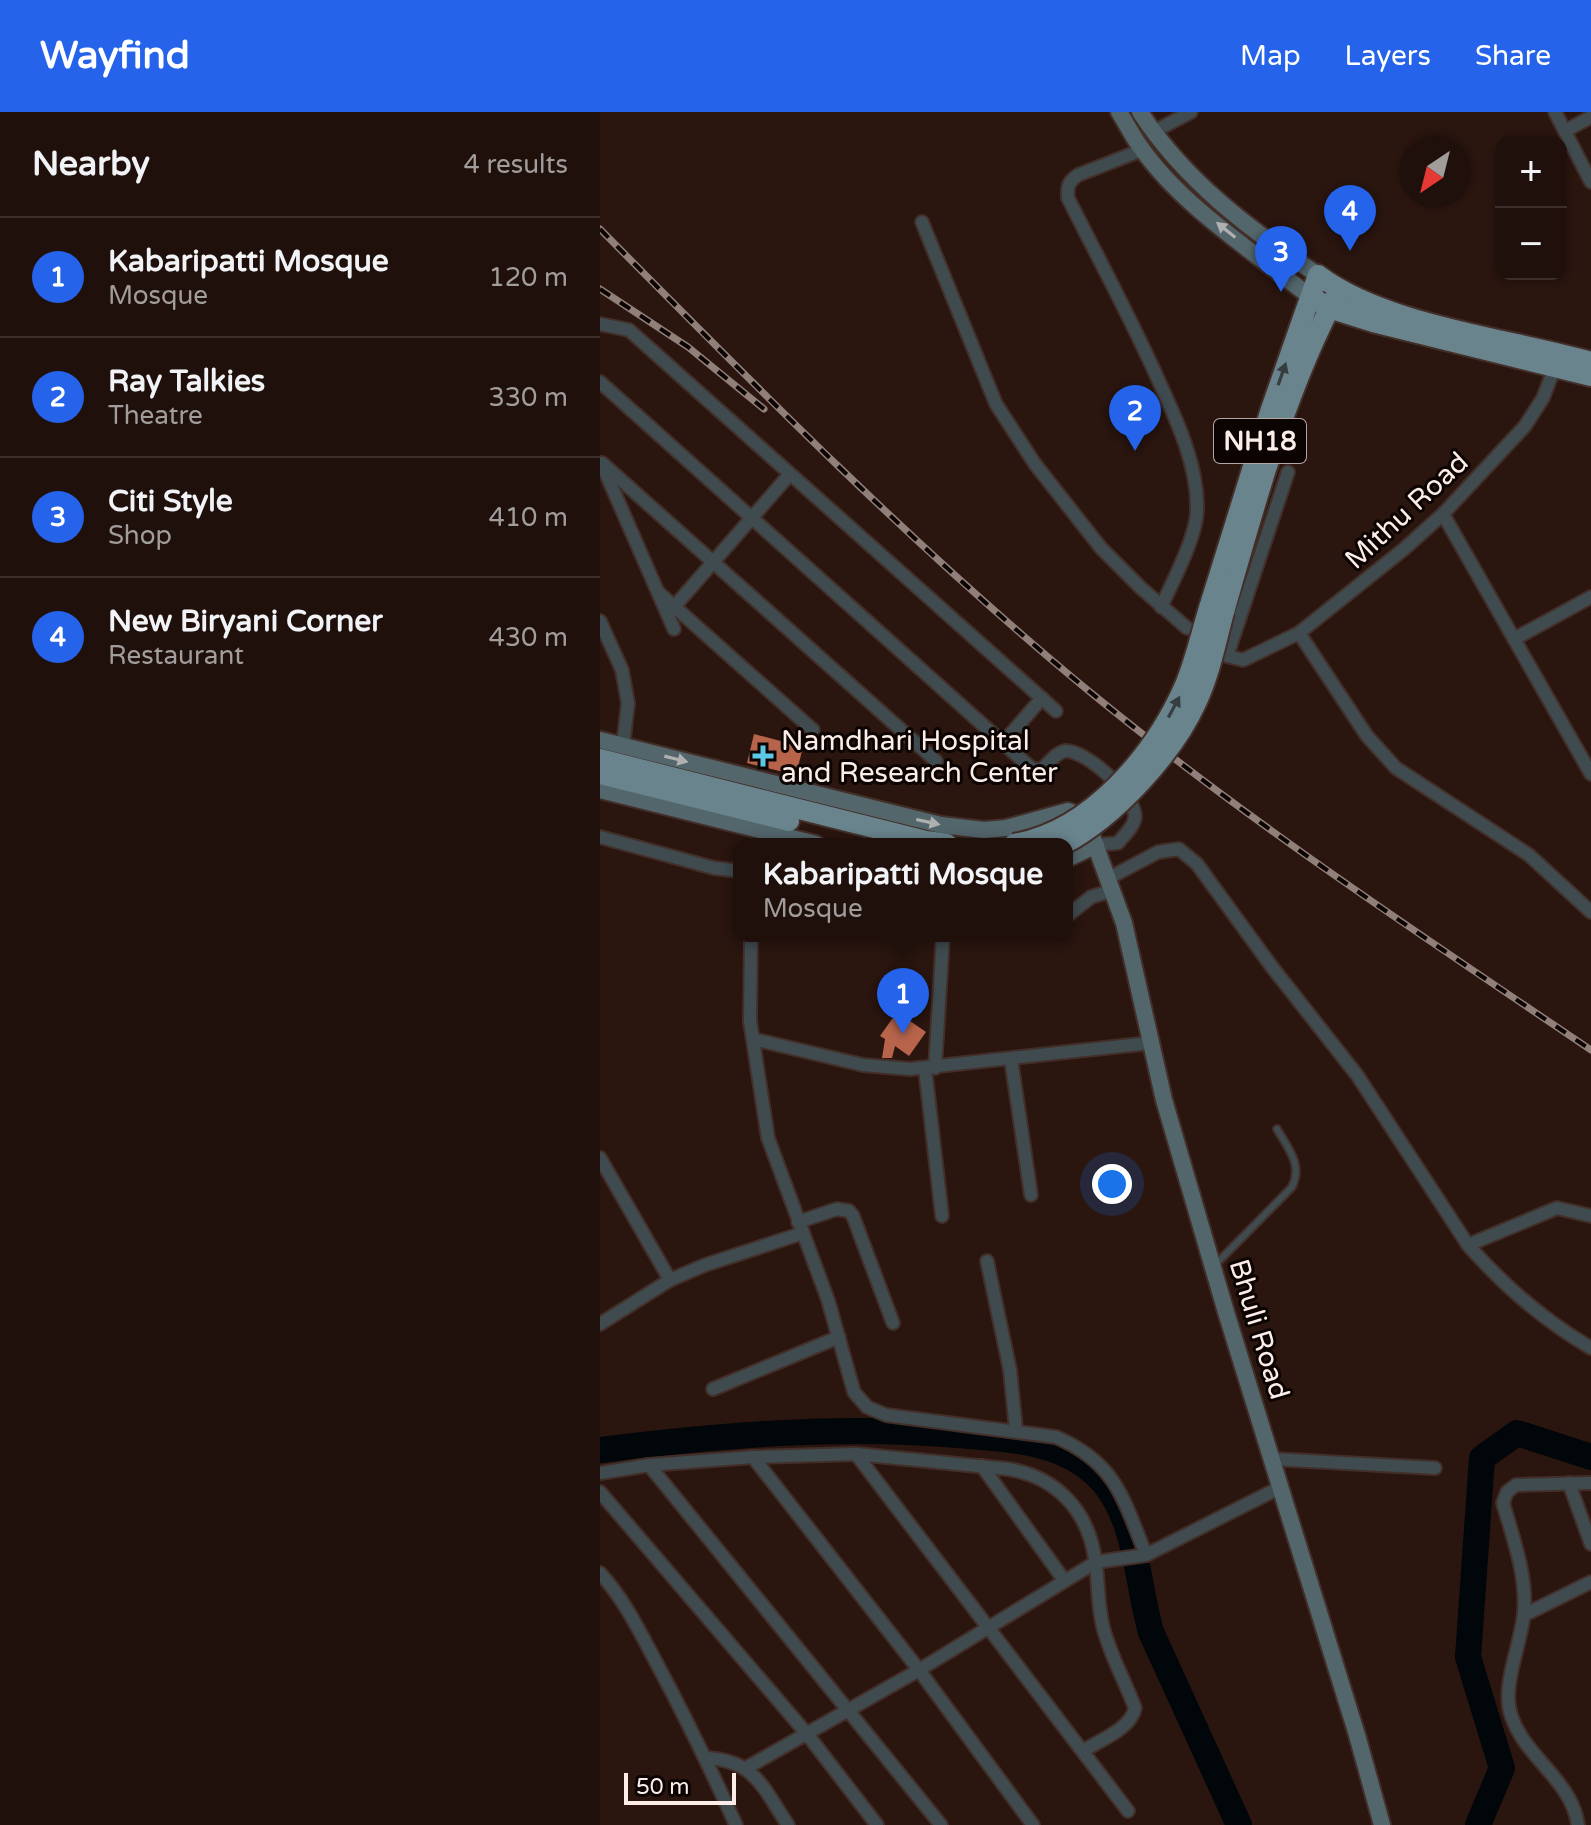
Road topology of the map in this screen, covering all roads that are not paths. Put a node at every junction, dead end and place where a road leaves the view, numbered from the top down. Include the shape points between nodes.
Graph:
1 (1119, 112) edge
2 (1140, 112) edge
3 (1191, 112) edge
4 (1555, 112) edge
5 (1591, 117) edge
6 (1565, 131) junction
7 (1153, 132) junction
8 (1142, 150) junction
9 (1591, 182) edge
10 (922, 222) dead end
11 (1318, 275) junction
12 (1309, 296) junction
13 (1334, 299) junction
14 (600, 324) edge
15 (1576, 363) edge
16 (600, 382) edge
17 (601, 461) edge
18 (1288, 472) dead end
19 (790, 474) junction
20 (1443, 514) junction
21 (751, 517) junction
22 (713, 562) junction
23 (659, 593) junction
24 (1591, 597) edge
25 (674, 607) junction
26 (1161, 607) junction
27 (1216, 610) junction
28 (600, 621) edge
29 (1187, 628) dead end
30 (674, 629) dead end
31 (1299, 633) junction
32 (1514, 639) junction
33 (1042, 698) junction
34 (1056, 711) dead end
35 (813, 730) dead end
36 (600, 740) edge
37 (1003, 743) junction
38 (623, 746) junction
39 (600, 759) edge
40 (936, 761) dead end
41 (600, 774) edge
42 (1591, 774) edge
43 (600, 790) edge
44 (600, 837) edge
45 (759, 837) edge
46 (858, 838) edge
47 (914, 838) edge
48 (1035, 838) edge
49 (1073, 839) edge
50 (1096, 845) junction
51 (1073, 856) edge
52 (733, 870) edge
53 (1111, 884) junction
54 (1073, 911) edge
55 (1591, 912) edge
56 (751, 942) edge
57 (942, 942) edge
58 (753, 1039) junction
59 (1150, 1043) junction
60 (1011, 1059) junction
61 (930, 1068) junction
62 (1277, 1129) dead end
63 (600, 1158) edge
64 (1031, 1195) dead end
65 (942, 1216) dead end
66 (1591, 1216) edge
67 (801, 1228) junction
68 (1468, 1245) junction
69 (987, 1261) dead end
70 (1214, 1266) junction
71 (670, 1280) junction
72 (893, 1323) dead end
73 (600, 1324) edge
74 (839, 1337) junction
75 (1591, 1348) edge
76 (713, 1389) dead end
77 (1016, 1430) junction
78 (856, 1454) junction
79 (753, 1457) junction
80 (1272, 1459) junction
81 (649, 1465) junction
82 (982, 1466) junction
83 (1435, 1468) dead end
84 (600, 1473) edge
85 (1569, 1483) junction
86 (1591, 1483) edge
87 (1281, 1487) junction
88 (600, 1492) edge
89 (1591, 1544) edge
90 (1142, 1556) junction
91 (1096, 1562) junction
92 (600, 1573) edge
93 (1064, 1580) junction
94 (1591, 1582) edge
95 (1524, 1615) junction
96 (988, 1627) junction
97 (919, 1670) junction
98 (849, 1711) junction
99 (807, 1734) junction
100 (1083, 1751) junction
101 (706, 1758) junction
102 (746, 1768) junction
103 (1128, 1811) dead end
104 (736, 1825) edge
105 (788, 1825) edge
106 (877, 1825) edge
107 (941, 1825) edge
108 (1033, 1825) edge
109 (1382, 1825) edge
110 (1578, 1825) edge

1 - 8 main road
2 - 7 main road
3 - 7 street
4 - 6 street
5 - 6 street
6 - 9 street
7 - 11 main road via 1218,201
12 -> 8 main road via 1203,211
8 - 26 street via 1078,175 1067,188 1153,368 1191,467 1198,511
10 - 26 street via 996,404 1066,505
11 - 12 highway, NH18
11 - 13 highway
12 - 13 highway
27 -> 12 highway, NH18
13 - 15 highway
13 - 27 highway, NH18 via 1286,412
14 - 19 street via 629,330
15 - 20 street, Mithu Road
16 - 21 street
17 - 22 street
17 - 23 street
18 - 31 street, Mithu Road via 1227,656 1243,660
19 - 21 street
19 - 33 street
20 - 31 street, Mithu Road
20 - 32 street
21 - 22 street
21 - 37 street
22 - 25 street
22 - 40 street
23 - 25 street
23 - 30 street
24 - 32 street
25 - 35 street
26 - 29 street
48 -> 27 highway, NH18, bridge via 1091,809 1133,766 1176,705
27 - 49 highway, NH18, bridge via 1202,689 1186,721 1129,795
28 - 38 street via 622,670 628,703
31 - 55 street via 1367,736 1396,768 1529,855
32 - 42 street
33 - 34 street
33 - 37 street
36 - 38 main road, Bhuli Road
37 - 50 street via 1036,771 1060,753 1077,753 1119,785 1133,804 1133,824 1118,843
38 -> 50 main road, Bhuli Road via 941,825 1006,828 1068,811 1080,816
39 - 47 highway
41 - 46 highway
43 - 45 main road
44 - 52 street
50 - 51 main road
50 - 53 main road, Bhuli Road
53 - 54 street
53 - 59 main road, Bhuli Road
53 - 68 street via 1158,852 1179,849 1197,864 1357,1075
56 - 58 street
57 - 61 street
58 - 61 street via 863,1065
58 - 67 street via 768,1138
59 - 60 street
59 - 70 main road, Bhuli Road
60 - 61 street
60 - 64 street
61 - 65 street
62 - 70 lane via 1297,1166 1297,1177
63 - 71 street
66 - 68 street via 1557,1208
67 - 71 street
67 - 72 street via 837,1209 849,1211
67 - 74 street
68 - 75 street via 1534,1310
69 - 77 street via 1010,1370
70 - 80 main road, Bhuli Road
71 - 73 street
74 - 76 street
74 - 77 street via 854,1392 867,1407 886,1415
77 - 90 street via 1056,1437 1097,1461 1125,1502
78 - 79 street
78 - 82 street
78 - 96 street
79 - 81 street
79 - 97 street
80 - 83 street
80 - 87 main road, Bhuli Road
81 - 84 street
81 - 98 street
82 - 91 street via 1027,1472 1057,1487 1078,1509
82 - 93 street
85 - 86 street
85 - 89 street
85 - 95 street via 1516,1485 1503,1503 1524,1583
87 - 90 street
87 - 109 main road, Bhuli Road
88 - 99 street
90 - 91 street
91 - 93 street
91 - 100 street via 1104,1632 1135,1708 1125,1725
92 - 101 street via 632,1617
93 - 96 street
94 - 95 street
95 - 110 street via 1508,1701 1511,1716 1571,1799
96 - 97 street
96 - 100 street
97 - 98 street
97 - 108 street
98 - 99 street
98 - 107 street
99 - 102 street
99 - 106 street
100 - 103 street
101 - 102 street via 727,1759
101 - 104 street
102 - 105 street

